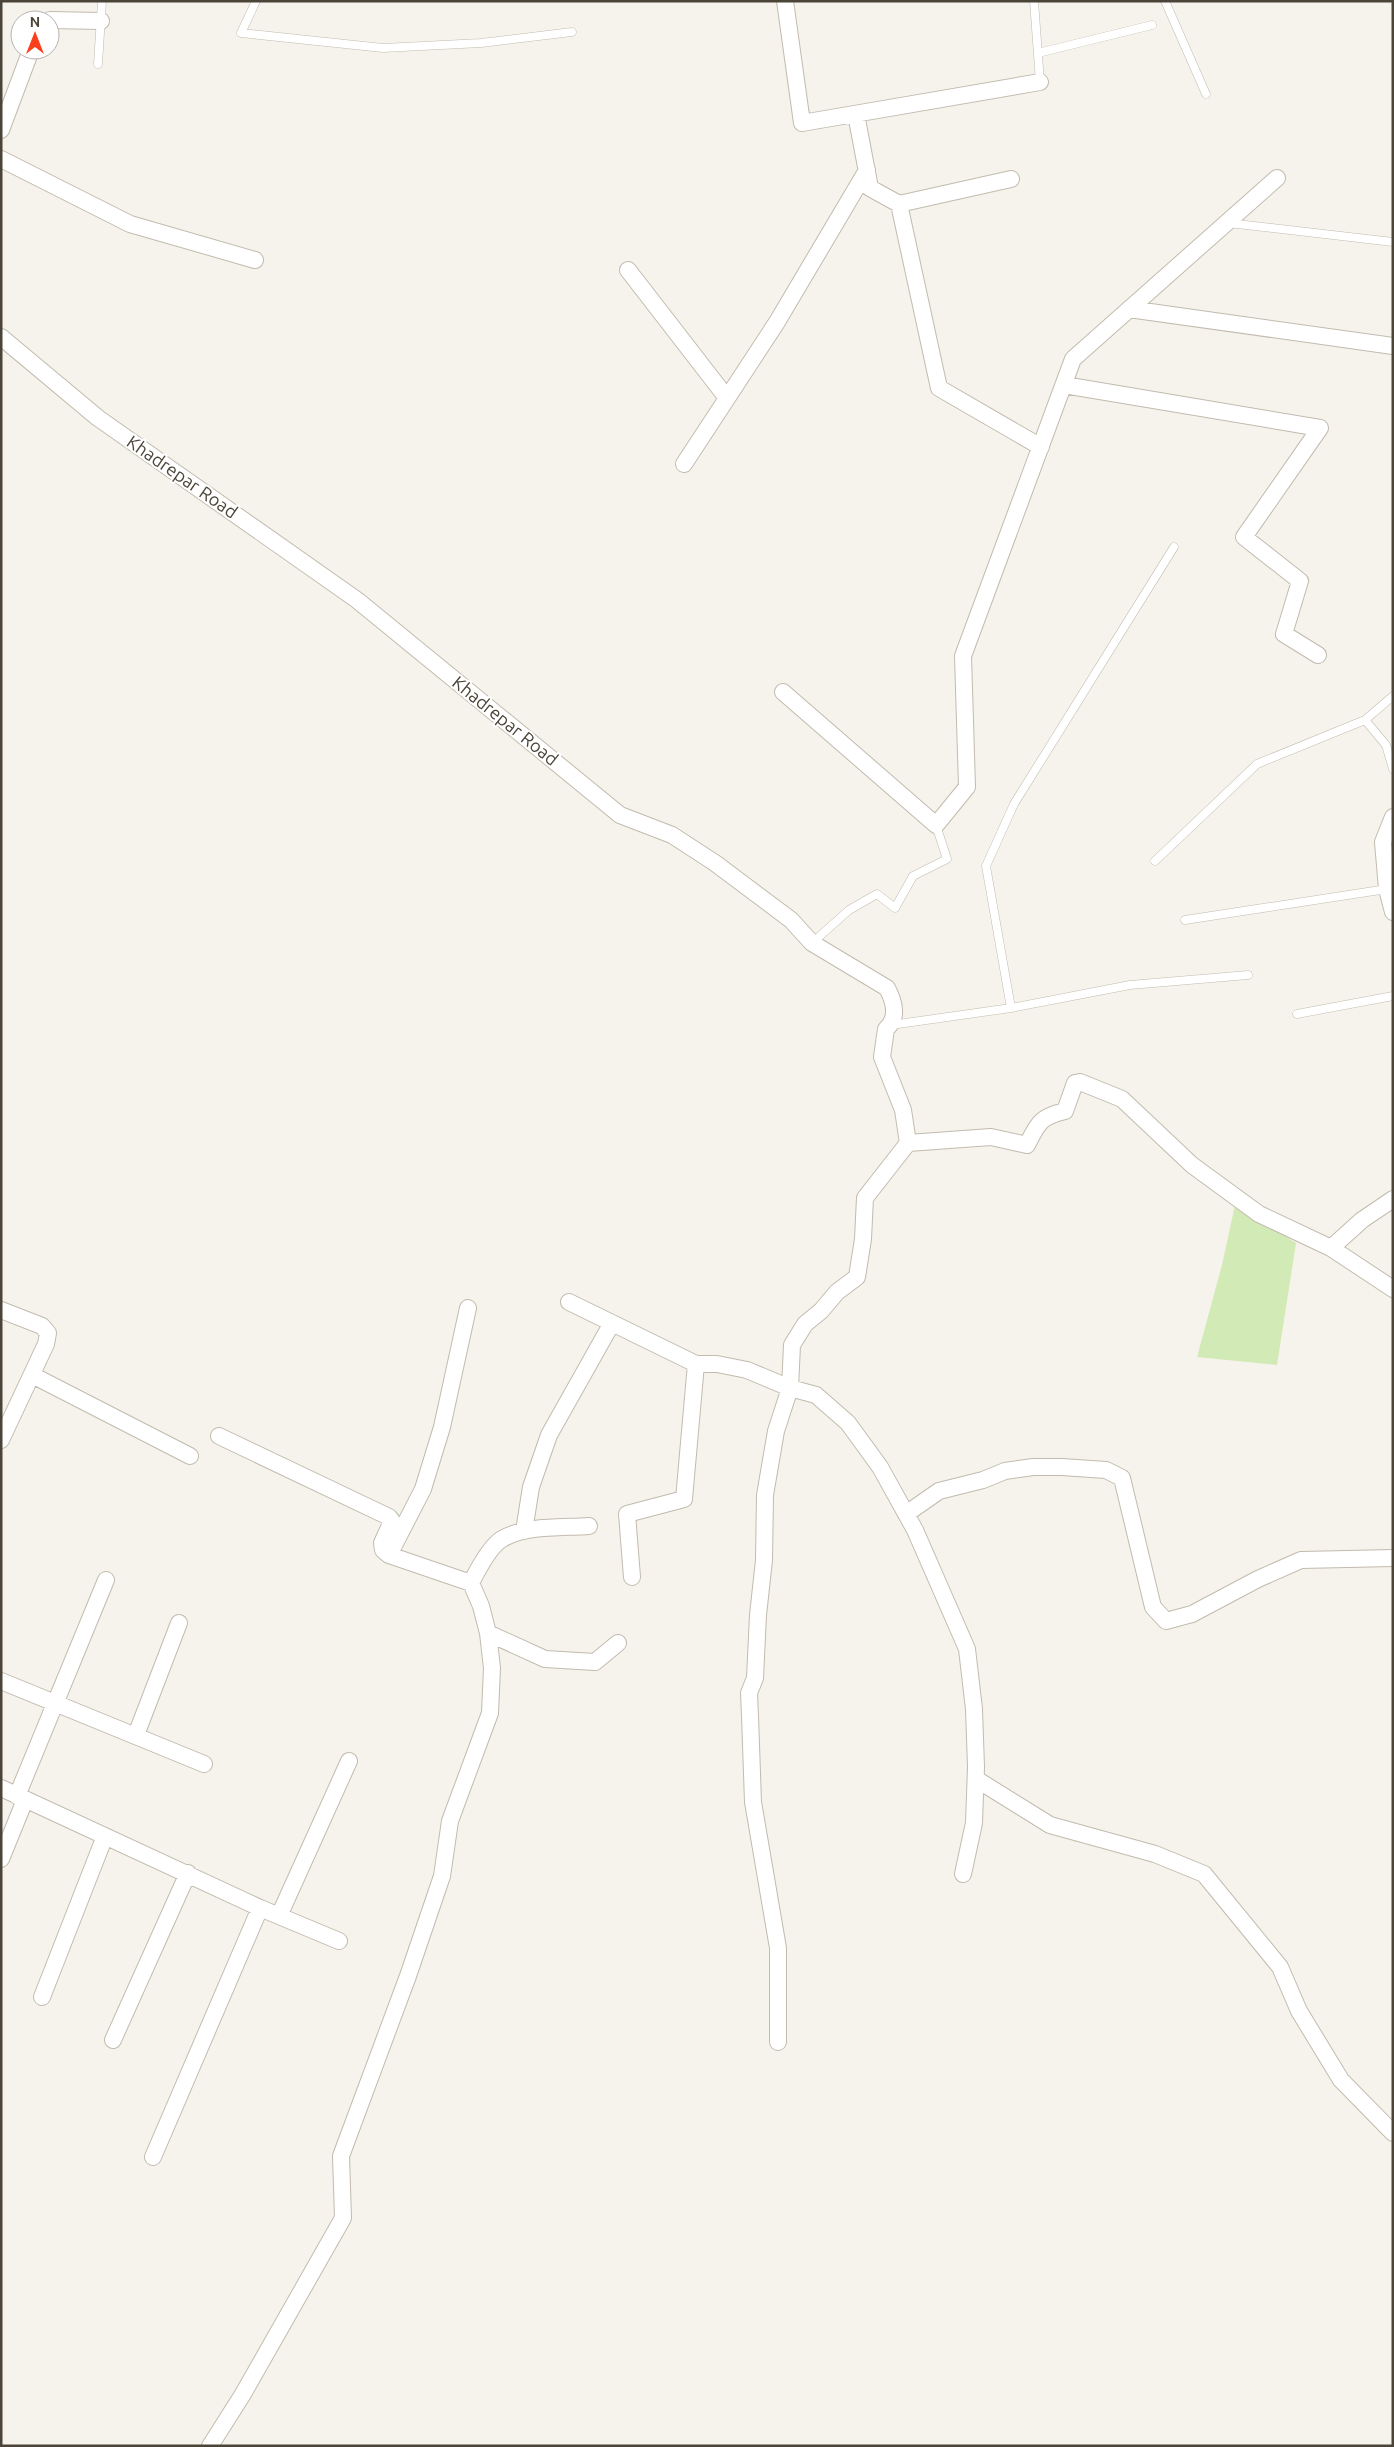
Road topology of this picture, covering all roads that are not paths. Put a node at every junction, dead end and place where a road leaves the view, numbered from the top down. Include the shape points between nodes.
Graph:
1 (102, 1) edge
2 (256, 1) edge
3 (785, 1) edge
4 (1034, 1) edge
5 (1165, 1) edge
6 (60, 20) edge
7 (101, 21) junction
8 (1152, 25) dead end
9 (572, 32) dead end
10 (1038, 52) junction
11 (27, 60) edge
12 (98, 64) dead end
13 (1040, 82) joint
14 (1206, 94) dead end
15 (856, 114) junction
16 (1, 130) edge
17 (1, 159) edge
18 (867, 170) junction
19 (1277, 178) dead end
20 (1011, 180) dead end
21 (899, 204) junction
22 (1227, 222) junction
23 (1393, 242) edge
24 (255, 260) dead end
25 (628, 270) dead end
26 (1129, 309) junction
27 (1, 337) edge
28 (1393, 346) edge
29 (1064, 385) junction
30 (728, 398) junction
31 (1041, 447) junction
32 (684, 464) dead end
33 (1174, 547) dead end
34 (1318, 655) dead end
35 (783, 692) dead end
36 (1393, 696) edge
37 (1365, 720) junction
38 (1393, 769) edge
39 (1393, 817) edge
40 (936, 825) junction
41 (1155, 861) dead end
42 (1387, 889) junction
43 (1393, 912) edge
44 (1185, 920) dead end
45 (812, 943) junction
46 (1248, 975) dead end
47 (1393, 996) edge
48 (1011, 1008) junction
49 (1297, 1014) dead end
50 (890, 1025) junction
51 (908, 1143) junction
52 (1393, 1199) edge
53 (1331, 1248) junction
54 (1393, 1289) edge
55 (569, 1302) dead end
56 (468, 1308) dead end
57 (1, 1310) edge
58 (612, 1323) junction
59 (696, 1364) junction
60 (32, 1375) junction
61 (790, 1388) junction
62 (219, 1436) dead end
63 (1, 1440) edge
64 (190, 1456) dead end
65 (906, 1514) junction
66 (589, 1526) dead end
67 (524, 1531) junction
68 (389, 1555) junction
69 (1393, 1558) edge
70 (632, 1577) dead end
71 (106, 1580) dead end
72 (471, 1583) junction
73 (179, 1623) dead end
74 (488, 1633) junction
75 (618, 1643) dead end
76 (1, 1681) edge
77 (55, 1702) junction
78 (136, 1735) junction
79 (349, 1761) dead end
80 (204, 1764) dead end
81 (976, 1779) junction
82 (1, 1788) edge
83 (21, 1798) junction
84 (106, 1836) junction
85 (1, 1859) edge
86 (188, 1873) junction
87 (963, 1874) dead end
88 (260, 1908) junction
89 (279, 1916) junction
90 (339, 1941) dead end
91 (42, 1997) dead end
92 (113, 2040) dead end
93 (778, 2042) dead end
94 (1393, 2133) edge
95 (153, 2157) dead end
96 (210, 2446) edge

1 - 7 lane
2 - 9 lane via 241,33 383,48 481,44
3 - 15 street via 802,123
4 - 10 lane
5 - 14 lane
6 - 7 street
7 - 12 lane
8 - 10 lane
10 - 13 lane
11 - 16 street
13 - 15 street
15 - 18 street
17 - 24 street via 130,224
18 - 21 street via 870,188
18 - 30 street
19 - 22 street
20 - 21 street
21 - 31 street via 938,388
22 - 23 lane
22 - 26 street
25 - 30 street
26 - 28 street
26 - 29 street via 1073,359
27 - 45 street, Khadrepar Road via 98,418 357,600 620,815 672,835 715,862 791,920
29 - 31 street
29 - 34 street via 1320,428 1244,537 1300,581 1284,634
30 - 32 street
31 - 40 street via 963,656 968,787
33 - 48 lane via 1014,804 986,866
35 - 40 street
36 - 37 lane
37 - 38 lane via 1386,745
37 - 41 lane via 1256,764
39 - 42 street via 1383,842
40 - 45 lane via 947,859 913,876 895,908 877,894 849,910
42 - 43 street
42 - 44 lane
45 - 50 street, Khadrepar Road via 887,988 893,999 894,1016
46 - 48 lane via 1130,985
47 - 49 lane
48 - 50 lane
50 - 51 street, Khadrepar Road via 886,1029 882,1058 903,1110
51 - 53 street via 990,1137 1027,1145 1037,1124 1045,1116 1065,1111 1075,1083 1080,1082 1122,1099 1192,1165 1259,1214
51 - 61 street via 865,1198 857,1277 806,1324 792,1345
52 - 53 street via 1362,1220
53 - 54 street
55 - 58 street
56 - 68 street via 442,1427 423,1489
57 - 60 street via 42,1326 48,1333
58 - 59 street
58 - 67 street via 549,1435 531,1487
59 - 61 street via 747,1370
59 - 70 street via 684,1499 627,1514
60 - 63 street
60 - 64 street
61 - 65 street via 816,1395 848,1423 880,1466
61 - 93 street via 776,1431 765,1495 764,1560 755,1678 749,1693 753,1802 778,1948
62 - 68 street via 389,1517 392,1521 382,1543 383,1550
65 - 69 street via 939,1491 1005,1471 1033,1466 1106,1470 1122,1478 1153,1607 1166,1621 1192,1614 1301,1560
65 - 81 street via 967,1649 974,1709
66 - 67 street
67 - 72 street via 500,1540 479,1566
68 - 72 street
71 - 77 street
72 - 74 street
73 - 78 street
74 - 75 street via 545,1659 595,1662
74 - 96 street via 492,1668 490,1713 450,1822 442,1876 341,2156 343,2218
76 - 77 street
77 - 78 street
77 - 83 street
78 - 80 street
79 - 89 street
81 - 87 street via 974,1823
81 - 94 street via 1050,1825 1155,1854 1204,1874 1280,1967 1299,2011 1341,2080
82 - 83 street
83 - 84 street
83 - 85 street
84 - 86 street
84 - 91 street
86 - 88 street
86 - 92 street
88 - 89 street
88 - 95 street
89 - 90 street

